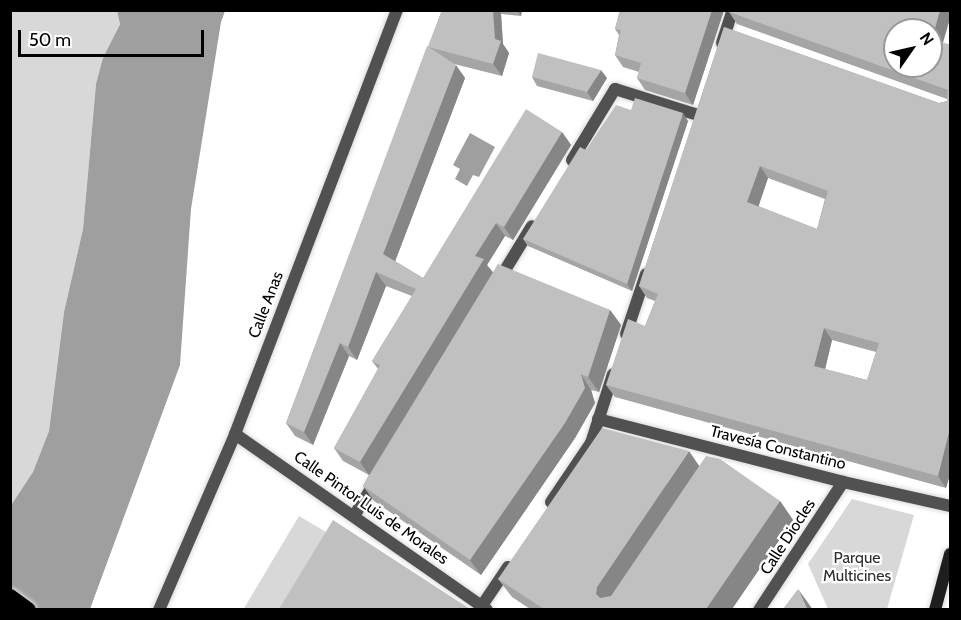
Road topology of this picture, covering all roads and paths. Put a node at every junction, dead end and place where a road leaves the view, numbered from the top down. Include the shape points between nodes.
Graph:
1 (397, 10) edge
2 (733, 10) edge
3 (719, 50) edge
4 (698, 115) edge
5 (566, 171) edge
6 (541, 211) edge
7 (650, 261) edge
8 (491, 293) edge
9 (598, 419) junction
10 (235, 434) junction
11 (385, 465) edge
12 (843, 482) junction
13 (951, 506) edge
14 (546, 510) edge
15 (354, 516) junction
16 (951, 554) edge
17 (514, 558) edge
18 (10, 597) edge
19 (483, 608) edge
20 (28, 609) edge
21 (159, 609) edge
22 (759, 609) edge
23 (935, 609) edge

1 - 10 street, Calle Anas
2 - 3 street via 732,31
4 - 5 street via 615,90
6 - 8 street
7 - 9 street
9 - 12 street, Travesía Constantino via 721,457
9 - 14 street via 591,443
10 - 15 street, Calle Pintor Luis de Morales
10 - 21 street, Calle Anas
11 - 15 street
12 - 13 street, Travesía Constantino
12 - 22 street, Calle Diocles
15 - 19 street, Calle Pintor Luis de Morales
16 - 23 main road
17 - 19 street
18 - 20 highway

